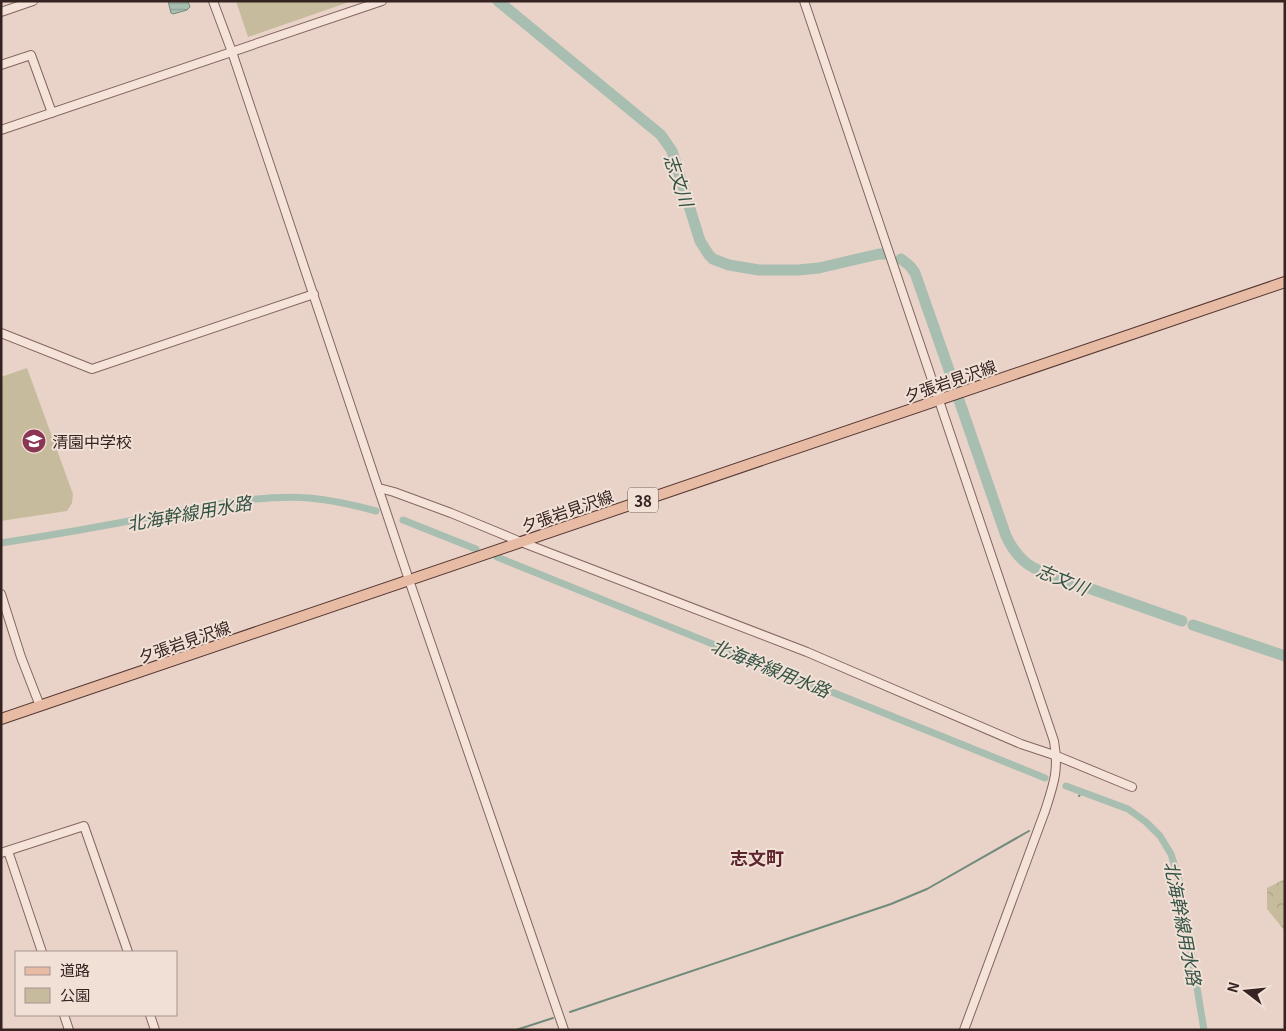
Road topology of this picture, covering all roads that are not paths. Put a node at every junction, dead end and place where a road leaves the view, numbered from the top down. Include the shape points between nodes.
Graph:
1 (213, 1) edge
2 (382, 1) edge
3 (804, 1) edge
4 (27, 2) edge
5 (1, 12) edge
6 (232, 52) junction
7 (1, 65) edge
8 (52, 113) junction
9 (1, 130) edge
10 (1285, 282) edge
11 (314, 294) junction
12 (1, 333) edge
13 (939, 400) junction
14 (379, 488) junction
15 (522, 542) junction
16 (410, 580) junction
17 (1, 594) edge
18 (40, 706) junction
19 (1, 719) edge
20 (1057, 756) junction
21 (1132, 787) dead end
22 (4, 852) edge
23 (42, 951) edge
24 (128, 951) edge
25 (64, 1016) edge
26 (150, 1016) edge
27 (69, 1030) edge
28 (155, 1030) edge
29 (564, 1030) edge
30 (964, 1030) edge

1 - 6 street
2 - 6 street
3 - 13 street
4 - 5 street
6 - 8 street
6 - 11 street
7 - 8 street via 31,55
8 - 9 street
10 - 13 main road, 夕張岩見沢線 / 38
11 - 12 street via 92,368
11 - 14 street
13 - 15 main road, 夕張岩見沢線 / 38
13 - 20 street via 1049,721
14 - 15 street
14 - 16 street
15 - 16 main road, 夕張岩見沢線 / 38
15 - 20 street via 807,652 1021,744
16 - 18 main road, 夕張岩見沢線 / 38
16 - 29 street
17 - 18 street
18 - 19 main road, 夕張岩見沢線 / 38
20 - 21 street
20 - 30 street via 1055,780 1045,810
22 - 23 street
22 - 24 street via 84,826
25 - 27 street
26 - 28 street

